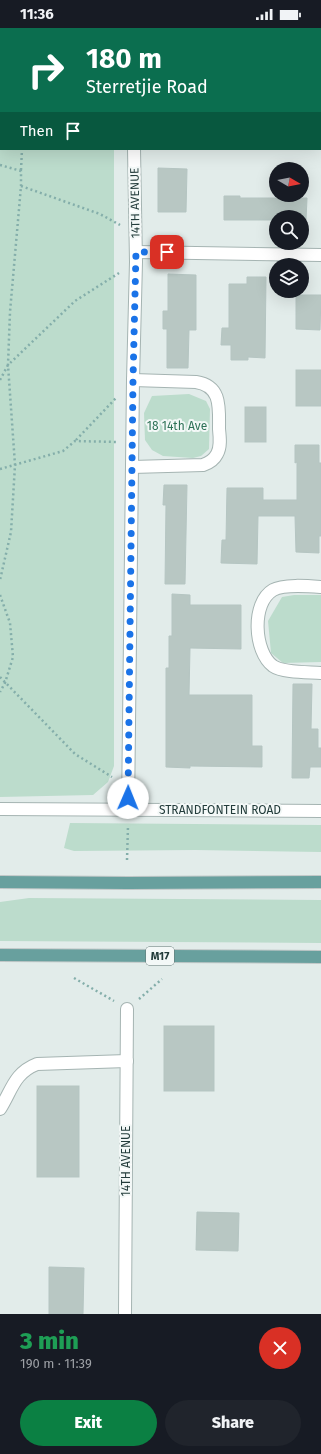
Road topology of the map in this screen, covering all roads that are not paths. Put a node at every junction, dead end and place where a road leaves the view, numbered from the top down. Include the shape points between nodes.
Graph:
1 (134, 150) edge
2 (321, 254) edge
3 (136, 257) junction
4 (133, 380) junction
5 (132, 467) junction
6 (321, 587) edge
7 (321, 673) edge
8 (0, 808) edge
9 (128, 810) junction
10 (321, 811) edge
11 (0, 882) edge
12 (321, 882) edge
13 (0, 955) edge
14 (321, 957) edge
15 (127, 1009) road end
16 (127, 1061) junction
17 (0, 1109) edge
18 (125, 1314) edge

1 - 3 street, 14TH AVENUE
2 - 3 street
3 - 4 street, 14TH AVENUE
4 - 5 street, 14TH AVENUE
4 - 5 street via 204,383 218,400 220,446 216,456 209,463 202,465
5 - 9 street, 14TH AVENUE
6 - 7 street via 290,586 274,590 264,599 258,618 261,651 264,658 274,667 286,671
8 - 9 street, STRANDFONTEIN ROAD
9 - 10 street, STRANDFONTEIN ROAD
11 - 12 main road
13 - 14 main road, M17
15 - 16 street, 14TH AVENUE
16 - 17 street via 37,1064 29,1067 10,1088
16 - 18 street, 14TH AVENUE

